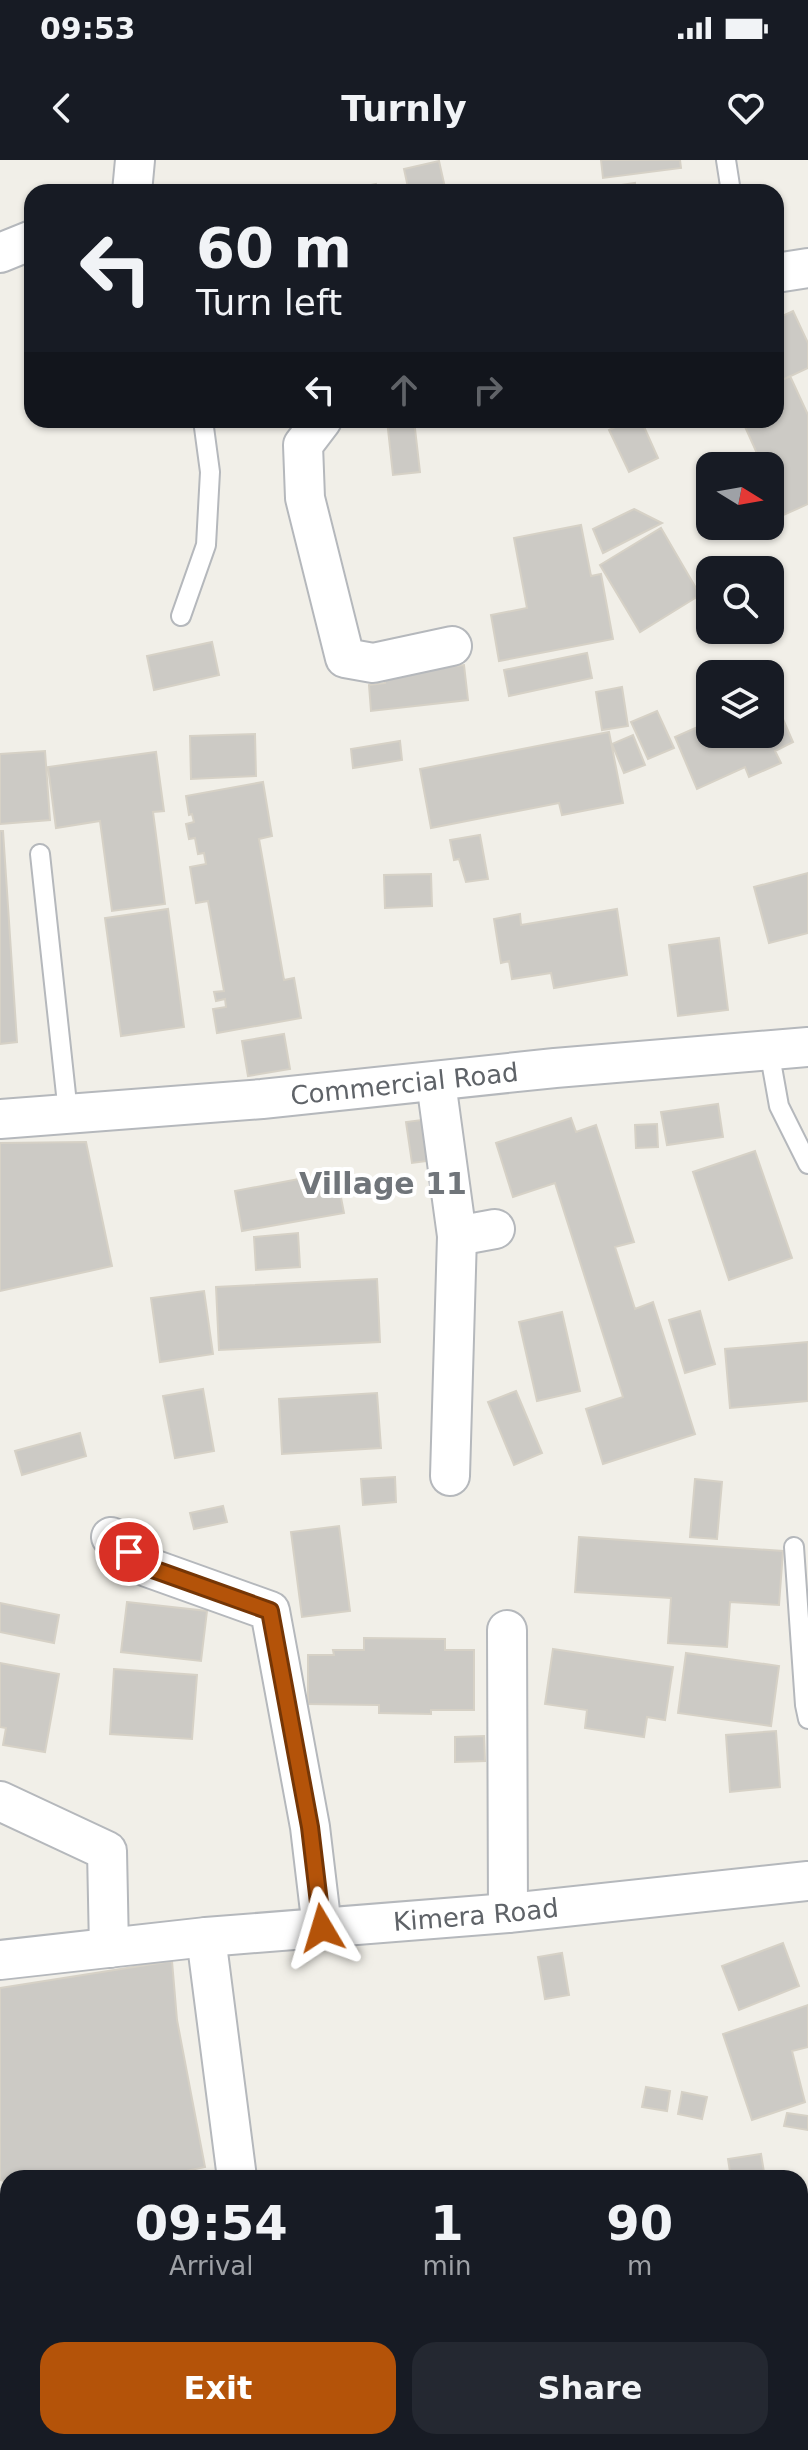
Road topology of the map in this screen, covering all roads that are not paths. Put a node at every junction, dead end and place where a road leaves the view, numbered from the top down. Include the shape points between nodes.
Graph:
1 (135, 160) edge
2 (726, 160) edge
3 (133, 184) edge
4 (730, 184) edge
5 (24, 243) edge
6 (0, 253) edge
7 (808, 268) edge
8 (784, 272) edge
9 (204, 428) edge
10 (316, 428) edge
11 (181, 616) dead end
12 (452, 646) dead end
13 (40, 854) dead end
14 (808, 1047) edge
15 (769, 1050) junction
16 (436, 1082) junction
17 (68, 1113) junction
18 (0, 1119) edge
19 (808, 1164) edge
20 (495, 1229) dead end
21 (457, 1236) junction
22 (450, 1476) dead end
23 (111, 1537) dead end
24 (794, 1547) dead end
25 (507, 1630) dead end
26 (808, 1719) edge
27 (0, 1801) edge
28 (808, 1881) edge
29 (508, 1913) junction
30 (322, 1928) junction
31 (206, 1937) junction
32 (109, 1948) junction
33 (0, 1960) edge
34 (236, 2170) edge

1 - 3 street
2 - 4 lane
5 - 6 street
7 - 8 street
9 - 11 lane via 210,472 206,545
10 - 12 street via 303,445 305,498 345,658 373,663
13 - 17 lane
14 - 15 street, Commercial Road
15 - 16 street, Commercial Road
15 - 19 lane via 779,1106
16 - 17 street, Commercial Road
16 - 21 street
17 - 18 street, Commercial Road
20 - 21 street
21 - 22 street
23 - 30 street via 147,1567 270,1611 310,1827
24 - 26 lane
25 - 29 street
27 - 32 street via 107,1851
28 - 29 street, Kimera Road
29 - 30 street, Kimera Road
30 - 31 street, Kimera Road
31 - 32 street, Kimera Road
31 - 34 street
32 - 33 street, Kimera Road

